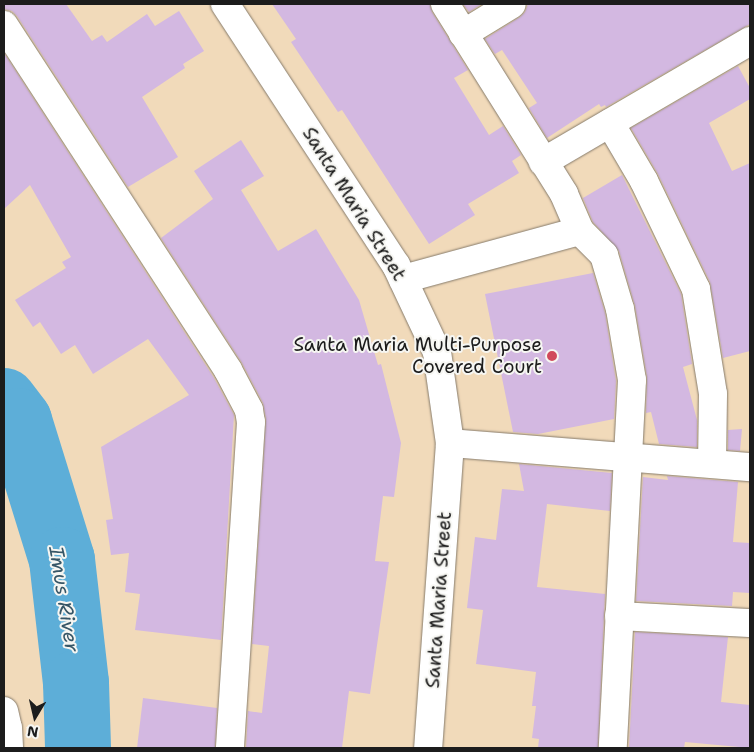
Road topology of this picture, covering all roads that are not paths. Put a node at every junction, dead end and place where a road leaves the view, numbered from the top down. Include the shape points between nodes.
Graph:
1 (225, 4) edge
2 (445, 4) edge
3 (512, 4) edge
4 (4, 24) edge
5 (463, 34) junction
6 (750, 43) edge
7 (610, 123) junction
8 (543, 162) junction
9 (580, 231) junction
10 (403, 279) junction
11 (450, 443) junction
12 (629, 455) junction
13 (712, 463) junction
14 (750, 466) edge
15 (619, 616) junction
16 (750, 623) edge
17 (4, 711) edge
18 (9, 748) edge
19 (230, 748) edge
20 (428, 748) edge
21 (613, 748) edge

1 - 10 street, Santa Maria Street
2 - 5 street
3 - 5 street
4 - 19 street via 228,370 249,410
5 - 8 street
6 - 7 street
7 - 8 street
7 - 13 street via 644,181 696,289 713,394
8 - 9 street via 564,194
9 - 10 street
9 - 12 street via 604,255 620,309 632,380
10 - 11 street, Santa Maria Street via 437,352
11 - 12 street
11 - 20 street, Santa Maria Street
12 - 13 street
12 - 15 street
13 - 14 street
15 - 16 street
15 - 21 street
17 - 18 street

